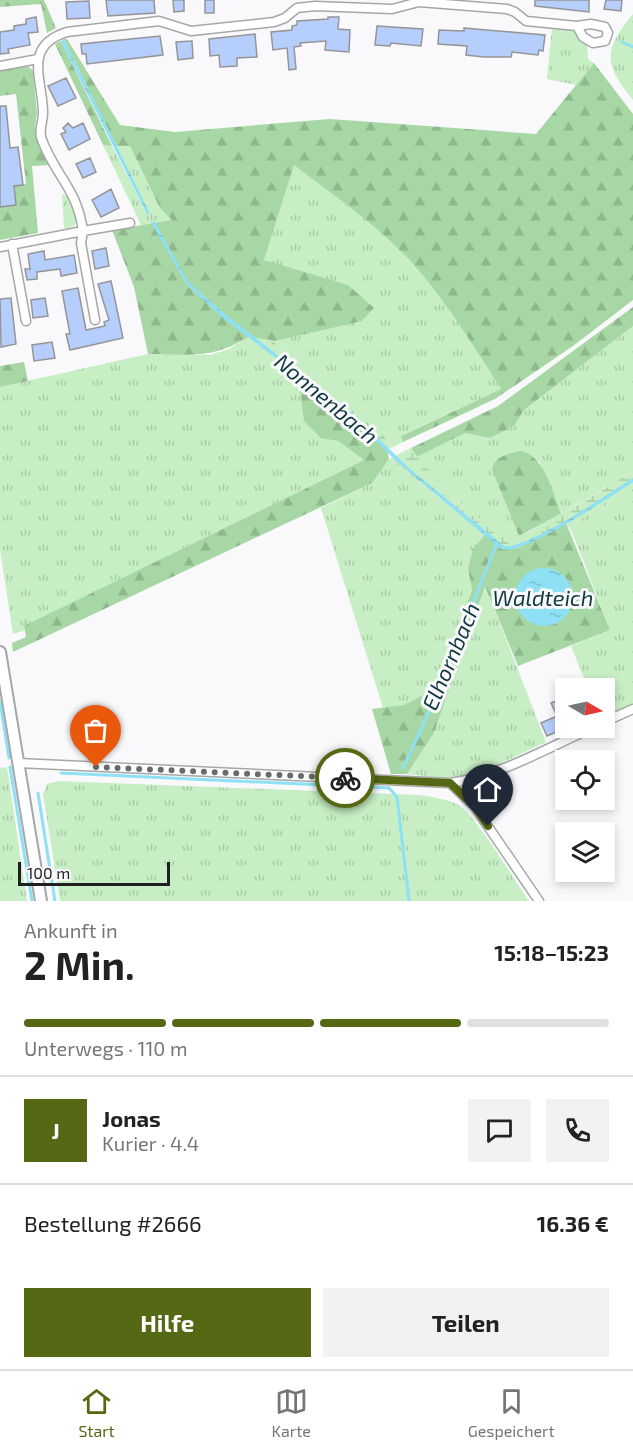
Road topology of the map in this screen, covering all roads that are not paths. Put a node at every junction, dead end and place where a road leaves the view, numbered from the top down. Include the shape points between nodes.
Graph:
1 (577, 26) dead end
2 (38, 59) junction
3 (0, 66) edge
4 (130, 223) dead end
5 (83, 231) junction
6 (12, 244) junction
7 (0, 247) edge
8 (94, 320) dead end
9 (26, 321) dead end
10 (0, 652) edge
11 (633, 709) edge
12 (615, 717) edge
13 (570, 738) edge
14 (18, 763) junction
15 (450, 783) junction
16 (40, 901) edge
17 (539, 901) edge

1 - 2 street via 526,21 507,9 419,2 392,9 315,6 297,8 274,22 191,31 159,21 67,32 50,40
2 - 3 street
2 - 5 street via 43,114 40,136 77,201
4 - 5 street
5 - 6 street
5 - 8 street via 81,243
6 - 7 street
6 - 9 street
10 - 14 street
11 - 12 street
13 - 15 street via 472,780
14 - 15 street
14 - 16 street
15 - 17 street via 474,806

